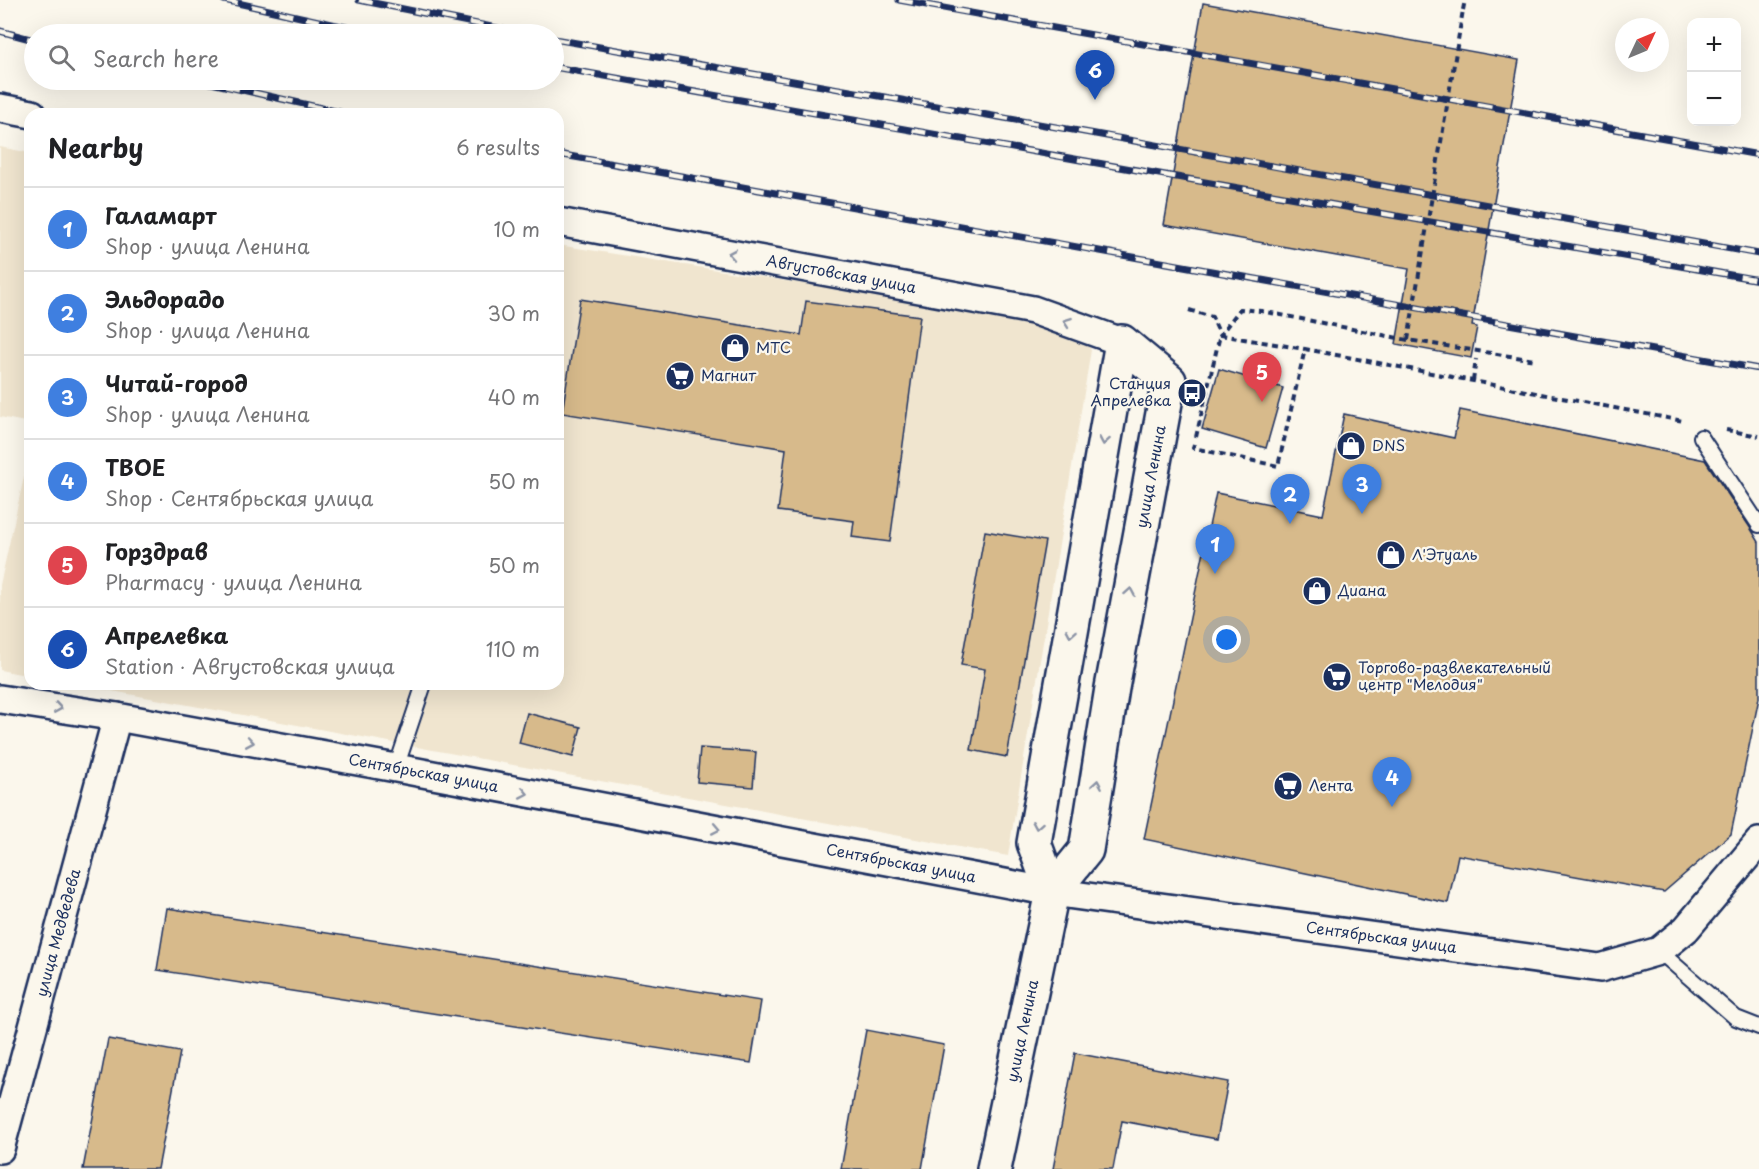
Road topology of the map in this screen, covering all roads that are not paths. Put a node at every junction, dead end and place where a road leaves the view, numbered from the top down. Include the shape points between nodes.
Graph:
1 (0, 108) edge
2 (24, 112) edge
3 (564, 223) edge
4 (1122, 342) junction
5 (1701, 437) dead end
6 (1759, 525) edge
7 (422, 690) edge
8 (0, 699) edge
9 (117, 717) junction
10 (396, 768) junction
11 (1759, 842) edge
12 (1052, 892) junction
13 (1659, 951) junction
14 (1759, 1027) edge
15 (0, 1149) edge
16 (994, 1169) edge

1 - 2 street
4 -> 3 street, Августовская улица via 1033,310
4 -> 12 street via 1034,843
12 -> 4 street, улица Ленина via 1086,850 1169,381
5 - 6 lane
7 - 10 lane
8 -> 9 street, Сентябрьская улица
9 -> 10 street, Сентябрьская улица
9 - 15 street, улица Медведева
10 -> 12 street, Сентябрьская улица
11 - 13 street, Сентябрьская улица via 1686,929
12 - 13 street, Сентябрьская улица via 1600,968
12 - 16 street, улица Ленина
13 - 14 lane via 1736,1018

